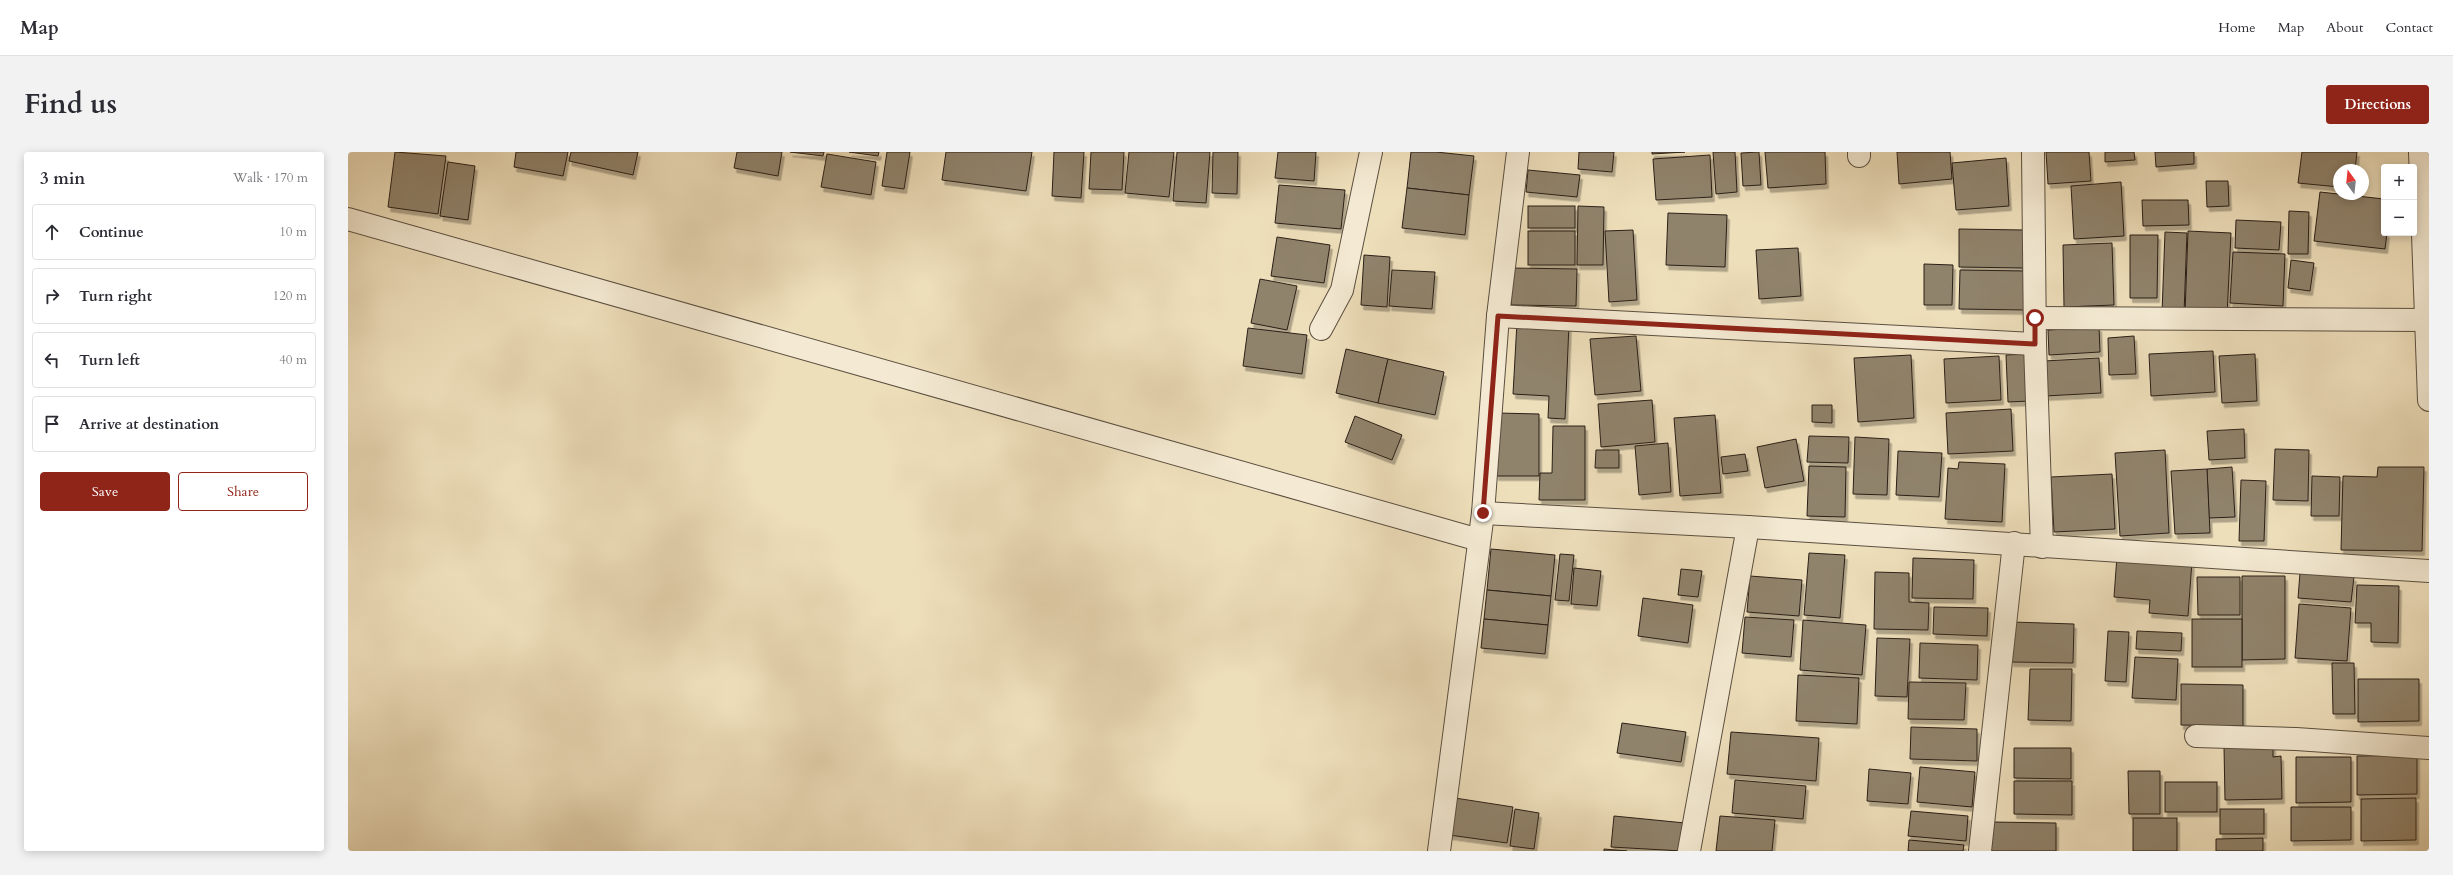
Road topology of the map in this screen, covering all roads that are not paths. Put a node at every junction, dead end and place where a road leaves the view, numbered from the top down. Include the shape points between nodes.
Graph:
1 (1371, 152) edge
2 (1518, 152) edge
3 (2033, 152) edge
4 (2420, 152) edge
5 (348, 219) edge
6 (1498, 316) junction
7 (2035, 318) junction
8 (2427, 320) junction
9 (1321, 329) dead end
10 (2035, 344) junction
11 (2429, 400) edge
12 (1483, 513) junction
13 (1748, 527) junction
14 (1479, 540) junction
15 (2014, 543) junction
16 (2042, 547) junction
17 (2429, 571) edge
18 (2196, 736) dead end
19 (2429, 748) edge
20 (1439, 851) edge
21 (1689, 851) edge
22 (1980, 851) edge

1 - 9 street via 1342,290
2 - 6 street
3 - 7 street
4 - 8 street
5 - 14 street
6 - 10 street
6 - 12 street
7 - 8 street
7 - 10 street
8 - 11 street
10 - 16 street
12 - 13 street
12 - 14 street
13 - 15 street
13 - 21 street
14 - 20 street
15 - 16 street
15 - 22 street
16 - 17 street
18 - 19 street via 2266,737

